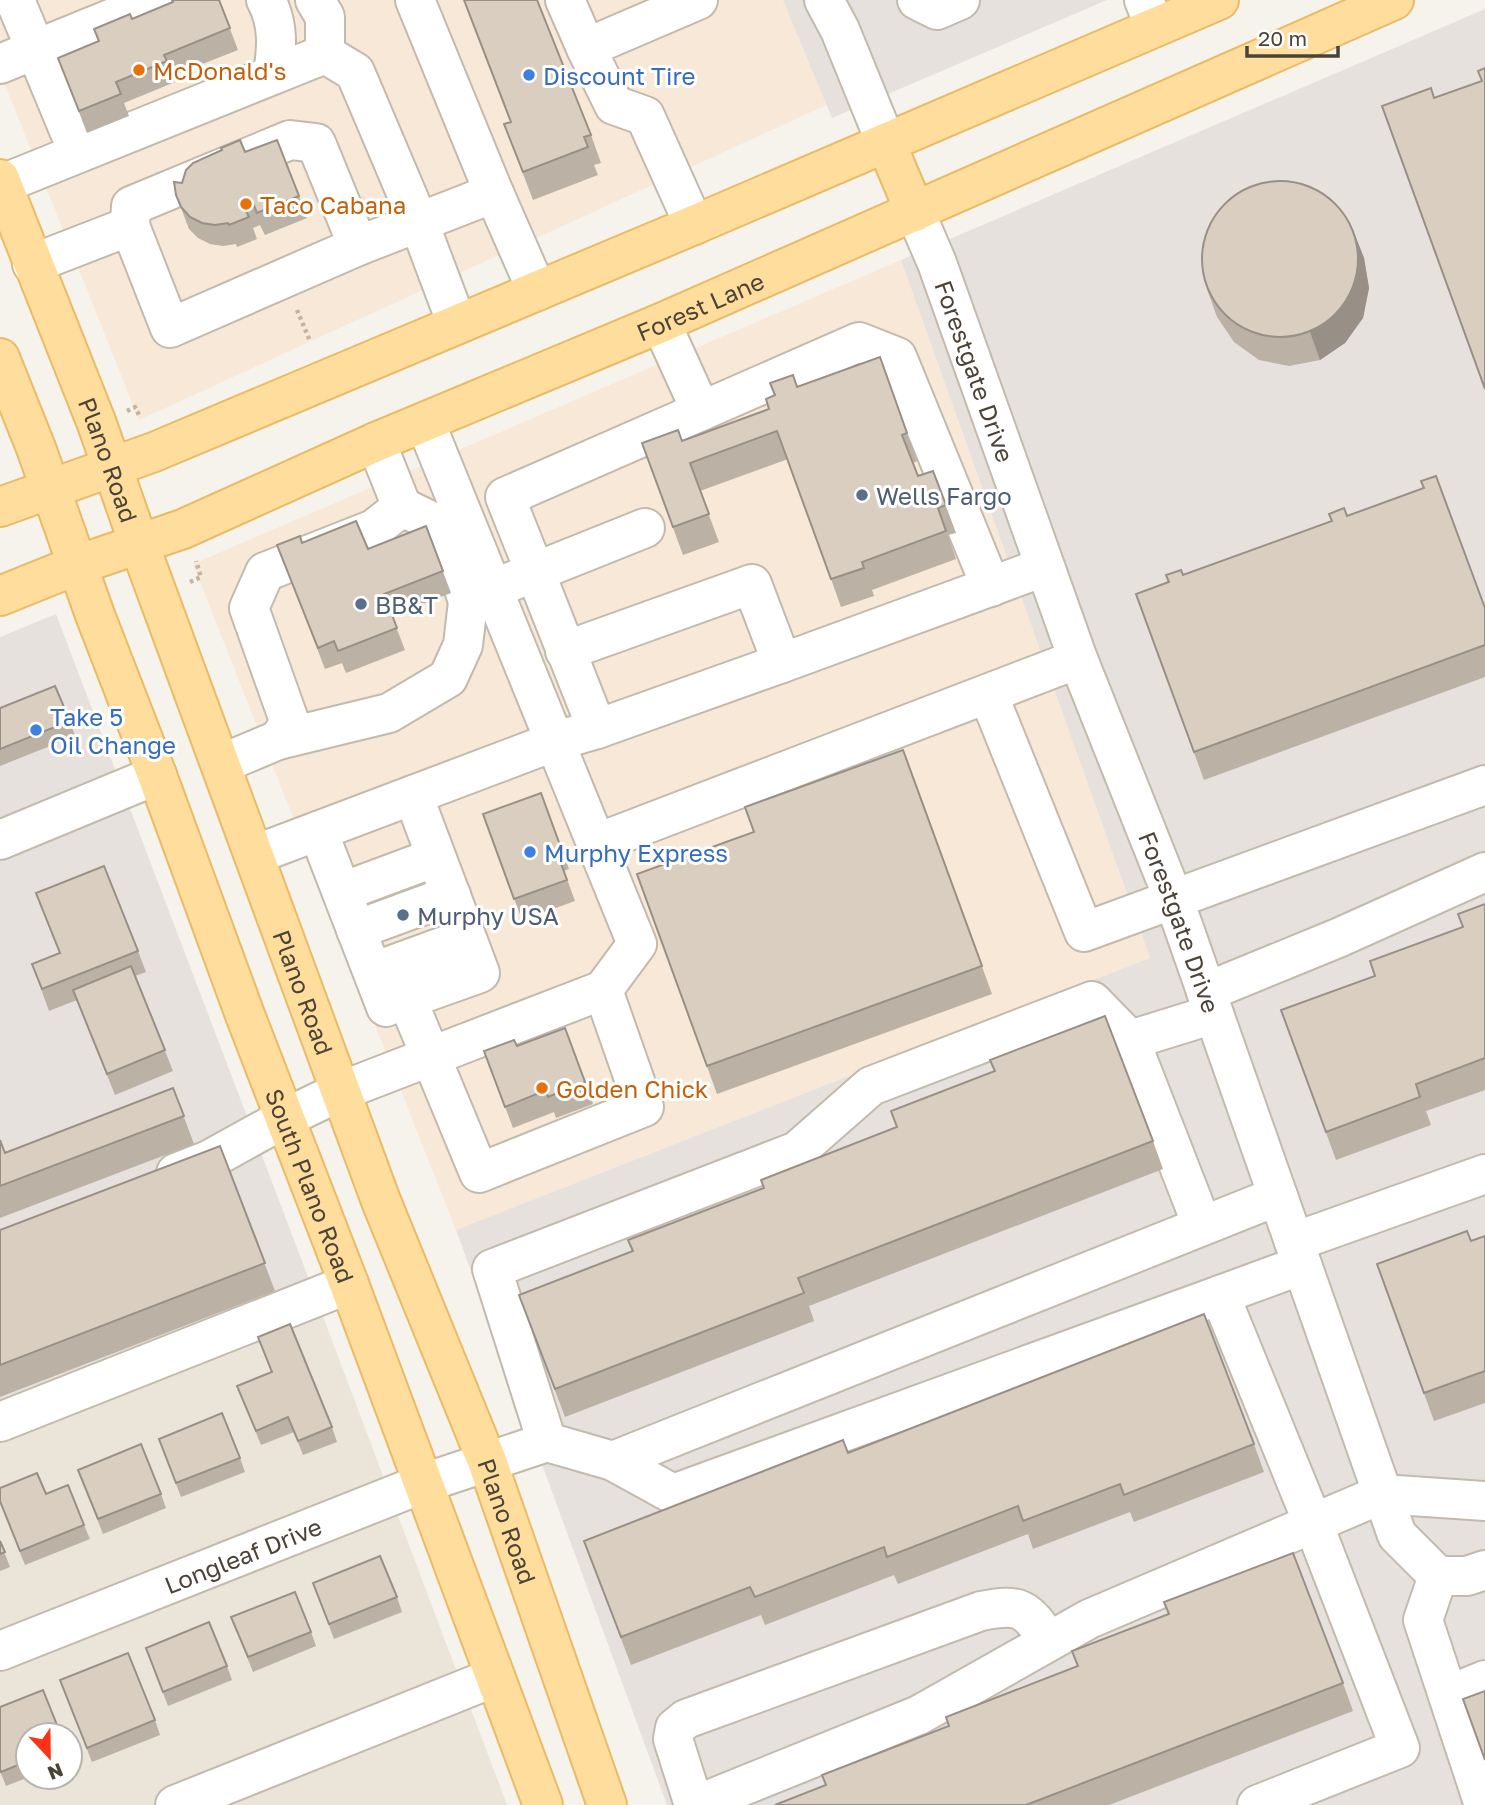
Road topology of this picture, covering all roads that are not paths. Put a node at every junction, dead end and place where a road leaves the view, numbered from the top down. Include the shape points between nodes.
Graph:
1 (15, 0) edge
2 (157, 0) edge
3 (266, 0) edge
4 (315, 0) edge
5 (415, 0) edge
6 (565, 0) edge
7 (698, 0) edge
8 (824, 0) edge
9 (917, 0) edge
10 (960, 0) edge
11 (1219, 0) edge
12 (1394, 0) edge
13 (1150, 14) edge
14 (586, 48) junction
15 (34, 49) junction
16 (325, 54) junction
17 (0, 64) edge
18 (273, 74) junction
19 (886, 143) junction
20 (78, 152) junction
21 (1, 182) edge
22 (494, 193) junction
23 (915, 212) junction
24 (419, 223) junction
25 (694, 225) junction
26 (130, 226) junction
27 (358, 247) junction
28 (32, 264) junction
29 (537, 291) junction
30 (661, 323) junction
31 (457, 324) junction
32 (0, 358) edge
33 (701, 411) junction
34 (425, 422) junction
35 (376, 442) junction
36 (112, 466) junction
37 (50, 488) junction
38 (0, 507) edge
39 (402, 507) junction
40 (645, 528) dead end
41 (139, 544) junction
42 (76, 565) junction
43 (1044, 567) junction
44 (535, 572) junction
45 (991, 587) junction
46 (493, 589) junction
47 (0, 596) edge
48 (565, 651) junction
49 (1078, 659) junction
50 (782, 663) junction
51 (988, 694) junction
52 (597, 729) junction
53 (278, 740) junction
54 (556, 740) junction
55 (220, 764) junction
56 (158, 775) junction
57 (1485, 786) edge
58 (413, 795) junction
59 (318, 831) junction
60 (0, 840) edge
61 (597, 843) junction
62 (254, 855) junction
63 (436, 858) junction
64 (1485, 872) edge
65 (341, 892) junction
66 (451, 895) junction
67 (1174, 900) junction
68 (356, 930) junction
69 (467, 938) junction
70 (373, 972) junction
71 (603, 990) junction
72 (407, 999) junction
73 (1210, 1003) junction
74 (1130, 1040) junction
75 (430, 1058) junction
76 (341, 1091) junction
77 (285, 1118) junction
78 (1485, 1174) edge
79 (144, 1185) edge
80 (1278, 1196) junction
81 (1202, 1225) junction
82 (1298, 1254) junction
83 (349, 1284) junction
84 (1220, 1295) junction
85 (0, 1422) edge
86 (547, 1442) junction
87 (486, 1461) junction
88 (613, 1461) junction
89 (424, 1483) junction
90 (1382, 1494) junction
91 (1485, 1501) edge
92 (1313, 1523) junction
93 (1485, 1570) edge
94 (1438, 1576) junction
95 (1049, 1641) junction
96 (0, 1651) edge
97 (495, 1677) junction
98 (1485, 1680) edge
99 (1448, 1695) junction
100 (175, 1805) edge
101 (542, 1805) edge
102 (607, 1805) edge
103 (695, 1805) edge
104 (1257, 1805) edge
105 (1484, 1805) edge

1 - 15 street
2 - 15 street
3 - 18 street via 273,12 277,41
4 - 16 street via 325,17
5 - 22 street
6 - 14 street
7 - 14 street
8 - 19 street
9 - 10 street via 937,10
11 - 13 main road
12 - 23 main road, Forest Lane
13 - 19 main road
14 - 25 street via 614,105 645,116
15 - 17 street
15 - 20 street
16 - 18 street
16 - 24 street via 355,72
18 - 20 street
19 - 23 main road
19 - 25 main road
20 - 21 street
21 - 28 main road, Plano Road
22 - 24 street
22 - 29 street
23 - 30 main road, Forest Lane
23 - 43 street, Forestgate Drive
24 - 27 street
24 - 31 street
25 - 29 main road
26 - 27 street via 170,328
26 - 27 street via 131,205 290,140 316,143
26 - 28 street
28 - 36 main road, Plano Road
29 - 31 main road
30 - 33 street
30 - 34 main road, Forest Lane
31 - 36 main road
32 - 37 main road
33 - 44 street via 505,497
33 - 45 street via 859,342 897,357
34 - 35 main road, Forest Lane
34 - 46 street
35 - 39 street
35 - 41 main road, Forest Lane via 183,529
36 - 37 main road
36 - 41 main road, Plano Road
37 - 38 main road
37 - 42 main road
39 - 53 street via 374,529 265,572 249,608 290,723
39 - 53 street via 433,522 453,553 468,602 463,645 448,678 389,713
40 - 44 street
41 - 42 main road, Forest Lane
41 - 55 main road, Plano Road
42 - 47 main road, Forest Lane
42 - 56 main road, South Plano Road
43 - 45 street
43 - 49 street, Forestgate Drive
44 - 46 street
44 - 48 street
45 - 50 street
46 - 54 street
48 - 50 street via 752,584
48 - 52 street
49 - 51 street
49 - 67 street, Forestgate Drive
50 - 52 street
51 - 61 street
51 - 67 street via 1084,932
52 - 54 street
53 - 55 street
54 - 58 street
54 - 61 street
55 - 62 main road, Plano Road
56 - 60 street
56 - 77 main road, South Plano Road
57 - 67 street
58 - 59 street
58 - 63 street
59 - 62 street
59 - 65 street
61 - 71 street via 638,944
62 - 76 main road, Plano Road
63 - 65 street
63 - 66 street
64 - 73 street via 1338,938
65 - 68 street
66 - 68 street
66 - 69 street
67 - 73 street, Forestgate Drive
68 - 70 street
69 - 70 street
69 - 72 street via 480,973
70 - 72 street via 386,1007
71 - 75 street
71 - 75 street via 645,1107 479,1173
72 - 75 street
73 - 74 street
73 - 80 street, Forestgate Drive
74 - 81 street
74 - 86 street via 1092,1000 871,1086 797,1150 492,1269
75 - 76 street
76 - 77 street
76 - 87 main road, Plano Road
77 - 79 street via 209,1160
77 - 83 main road, South Plano Road
78 - 82 street
80 - 81 street
80 - 82 street, Forestgate Drive
81 - 88 street
82 - 84 street
82 - 90 street, Forestgate Drive
83 - 85 street
83 - 89 main road, South Plano Road
84 - 88 street via 673,1494
84 - 92 street
86 - 87 street, Longleaf Drive
86 - 88 street
87 - 89 street, Longleaf Drive
87 - 102 main road, Plano Road
89 - 96 street, Longleaf Drive
89 - 97 main road, South Plano Road
90 - 91 street
90 - 92 street
90 - 94 street, Forestgate Drive via 1397,1535
92 - 95 street via 1088,1619
92 - 104 street via 1400,1748
93 - 94 street via 1467,1576
94 - 99 street via 1423,1620
95 - 103 street via 919,1716
95 - 103 street via 1033,1618 1016,1607 981,1611 686,1720 675,1728 673,1740
97 - 100 street
97 - 101 main road, South Plano Road
98 - 99 street
99 - 105 street

